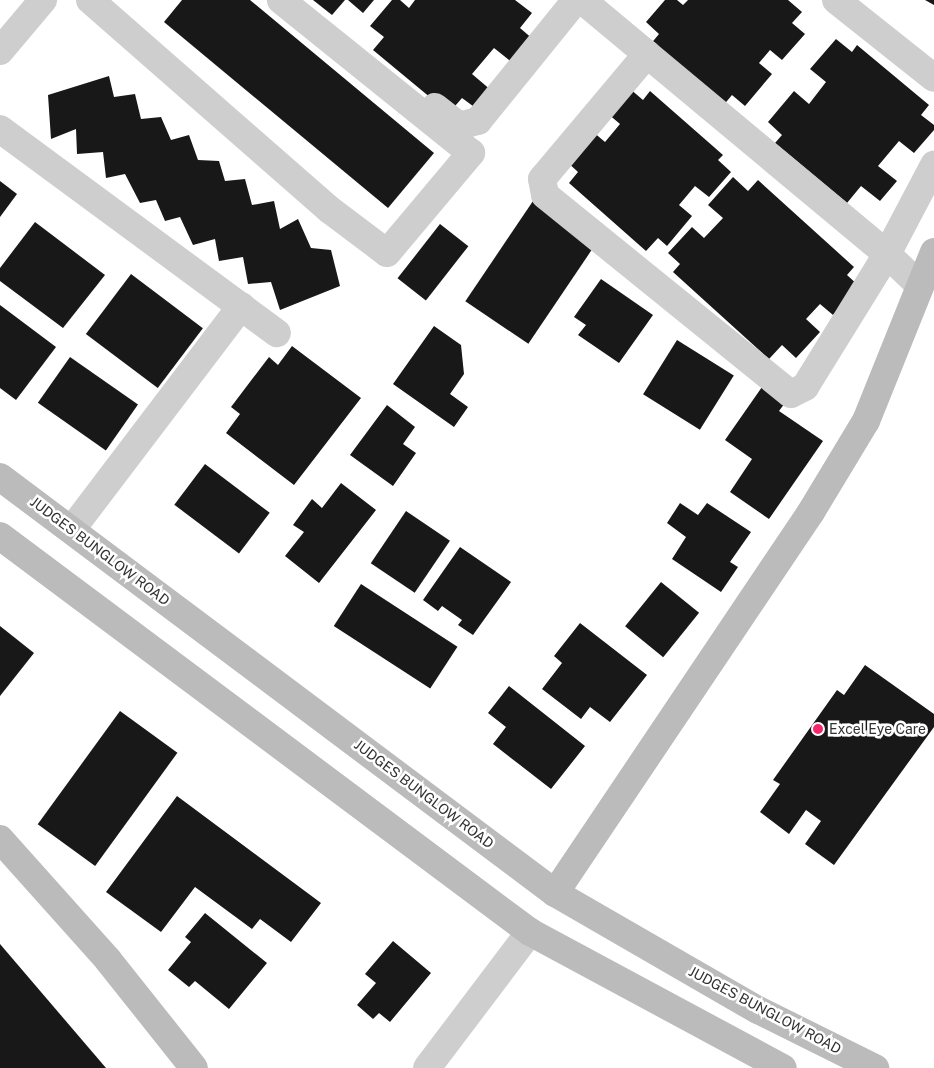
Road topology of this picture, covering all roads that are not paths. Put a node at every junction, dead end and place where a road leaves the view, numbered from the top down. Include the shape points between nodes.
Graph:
1 (43, 0) edge
2 (90, 0) edge
3 (281, 0) edge
4 (303, 0) edge
5 (836, 0) edge
6 (586, 2) edge
7 (0, 51) edge
8 (647, 54) junction
9 (934, 78) edge
10 (0, 129) edge
11 (934, 165) edge
12 (934, 252) edge
13 (887, 254) junction
14 (920, 286) junction
15 (241, 306) junction
16 (277, 333) dead end
17 (0, 477) edge
18 (72, 528) junction
19 (0, 536) edge
20 (0, 838) edge
21 (555, 893) junction
22 (530, 932) junction
23 (194, 1068) edge
24 (427, 1068) edge
25 (783, 1068) edge
26 (875, 1068) edge

1 - 7 street
2 - 3 street via 330,210 386,253 470,153
4 - 6 street via 458,126 478,121
5 - 9 street
6 - 8 street
8 - 13 street
8 - 13 street via 542,179 546,195 791,394 805,387
10 - 15 street
11 - 13 street
12 - 14 main road
13 - 14 street
14 - 21 main road via 866,421 811,512
15 - 16 street
15 - 18 street
17 - 18 main road, JUDGES BUNGLOW ROAD
18 - 21 main road, JUDGES BUNGLOW ROAD
19 - 22 main road
20 - 23 main road via 108,960
21 - 26 main road, JUDGES BUNGLOW ROAD via 758,1010
22 - 24 street
22 - 25 main road

